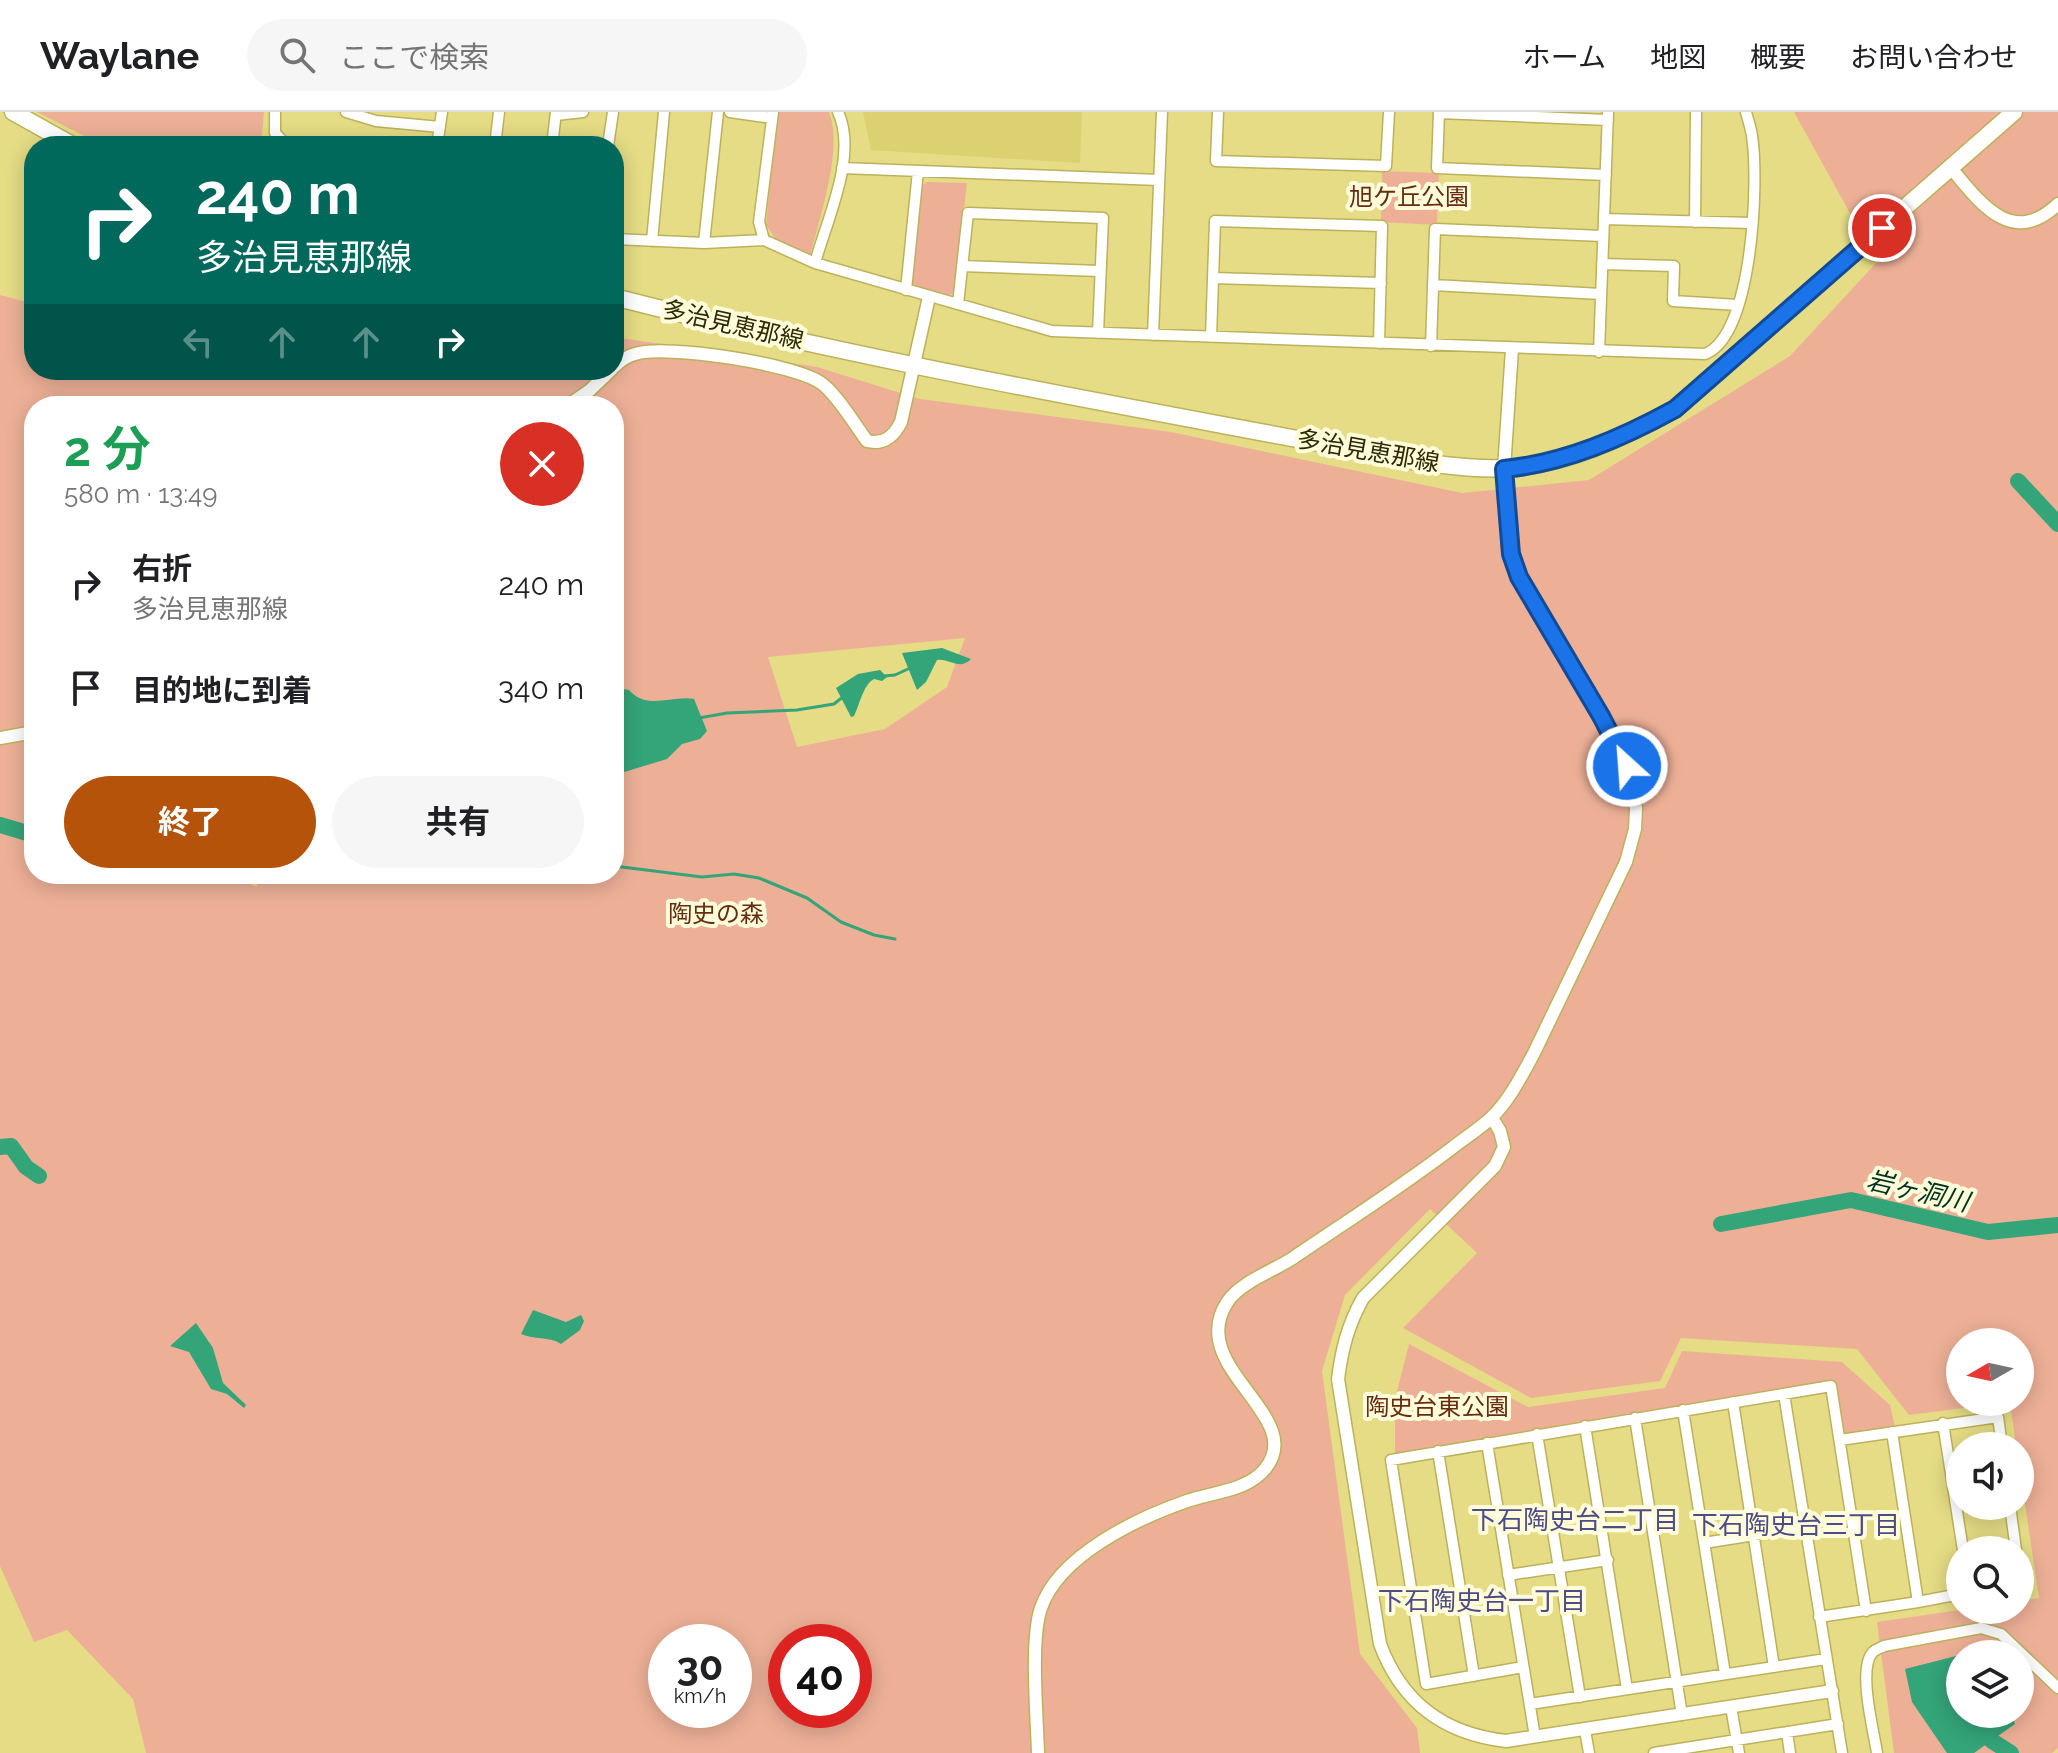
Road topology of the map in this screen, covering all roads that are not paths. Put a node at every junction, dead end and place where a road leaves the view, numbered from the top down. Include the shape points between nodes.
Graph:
1 (13, 112) edge
2 (275, 112) edge
3 (346, 112) edge
4 (442, 112) edge
5 (499, 112) edge
6 (583, 112) edge
7 (613, 112) edge
8 (664, 112) edge
9 (718, 112) edge
10 (730, 112) edge
11 (838, 112) edge
12 (1162, 112) edge
13 (1218, 112) edge
14 (1389, 112) edge
15 (1439, 112) edge
16 (1696, 112) edge
17 (1746, 112) edge
18 (2014, 112) edge
19 (556, 114) edge
20 (773, 115) edge
21 (1608, 116) edge
22 (440, 127) junction
23 (56, 136) edge
24 (278, 136) edge
25 (439, 136) edge
26 (496, 136) edge
27 (553, 136) edge
28 (609, 136) edge
29 (842, 168) junction
30 (1951, 168) junction
31 (918, 171) junction
32 (1606, 175) junction
33 (1159, 180) junction
34 (2058, 204) edge
35 (1604, 219) junction
36 (1695, 222) junction
37 (1752, 223) junction
38 (1603, 236) junction
39 (624, 240) edge
40 (764, 240) junction
41 (652, 241) junction
42 (704, 243) junction
43 (815, 263) junction
44 (1602, 264) junction
45 (962, 266) junction
46 (1100, 271) junction
47 (1213, 278) junction
48 (1381, 283) junction
49 (1433, 285) junction
50 (906, 290) junction
51 (1601, 294) junction
52 (929, 297) junction
53 (624, 299) edge
54 (958, 304) junction
55 (1738, 305) junction
56 (1098, 333) junction
57 (1153, 335) junction
58 (1211, 337) junction
59 (1379, 343) junction
60 (1431, 346) junction
61 (1512, 349) junction
62 (1599, 352) junction
63 (624, 360) edge
64 (915, 364) junction
65 (600, 380) edge
66 (582, 396) edge
67 (1504, 469) junction
68 (24, 734) edge
69 (0, 738) edge
70 (1492, 1118) junction
71 (1784, 1394) junction
72 (1733, 1402) junction
73 (1683, 1410) junction
74 (1635, 1418) junction
75 (1943, 1423) junction
76 (1585, 1426) junction
77 (1892, 1432) junction
78 (2000, 1432) edge
79 (1537, 1434) junction
80 (1840, 1440) junction
81 (1487, 1443) junction
82 (1438, 1451) junction
83 (1805, 1527) junction
84 (1754, 1535) junction
85 (1961, 1536) edge
86 (1704, 1543) junction
87 (1608, 1560) junction
88 (1558, 1567) junction
89 (1508, 1575) junction
90 (1946, 1597) edge
91 (1918, 1602) junction
92 (1866, 1611) junction
93 (1819, 1617) junction
94 (1826, 1659) junction
95 (1523, 1667) junction
96 (1774, 1667) junction
97 (1725, 1674) junction
98 (1474, 1676) junction
99 (1677, 1681) junction
100 (2058, 1688) edge
101 (1627, 1689) junction
102 (1832, 1691) junction
103 (1580, 1697) junction
104 (1530, 1704) junction
105 (1731, 1707) junction
106 (1682, 1715) junction
107 (1838, 1724) junction
108 (1585, 1730) junction
109 (1787, 1732) junction
110 (1535, 1737) junction
111 (1737, 1740) junction
112 (1687, 1750) edge
113 (1038, 1753) edge
114 (1589, 1753) edge
115 (1654, 1753) edge
116 (1739, 1753) edge
117 (1790, 1753) edge
118 (1842, 1753) edge
119 (1877, 1753) edge

1 - 23 main road
2 - 24 street
3 - 22 street via 376,121
4 - 22 street
5 - 26 street
6 - 19 street
7 - 28 street
8 - 41 street
9 - 42 street
10 - 20 street
11 - 29 street via 846,145
12 - 33 street
13 - 14 street via 1216,161 1386,166
15 - 21 street
15 - 32 street via 1437,168
16 - 36 street
17 - 37 street via 1752,136
18 - 30 main road, 多治見恵那線
19 - 27 street
20 - 40 street via 759,222
21 - 32 street
22 - 25 street
29 - 31 street
29 - 43 street
30 - 34 street via 1997,217 2031,221
30 - 67 main road, 多治見恵那線 via 1675,409 1579,453
31 - 33 street
31 - 50 street
32 - 35 street
33 - 57 street
35 - 36 street
35 - 38 street
36 - 37 street
37 - 55 street
38 - 44 street
38 - 49 street via 1435,229
39 - 41 street
40 - 42 street
40 - 43 street
41 - 42 street
43 - 50 street
44 - 51 street
44 - 55 street via 1674,266 1673,301
45 - 46 street
45 - 46 street via 968,213 1103,218
45 - 54 street
46 - 56 street
47 - 48 street
47 - 48 street via 1215,221 1382,226
47 - 58 street
48 - 59 street
49 - 51 street
49 - 60 street
50 - 52 street
51 - 62 street
52 - 54 street
52 - 64 street
53 - 64 main road, 多治見恵那線
54 - 56 street via 1052,331
55 - 62 street via 1731,328 1716,350 1705,354
56 - 57 street
57 - 58 street
58 - 59 street
59 - 60 street
60 - 61 street
61 - 62 street
61 - 67 street
63 - 64 street via 635,353 658,351 805,374 825,385 867,441 876,443 887,440 901,422
64 - 67 main road, 多治見恵那線 via 1418,462
65 - 66 street
67 - 70 street via 1511,554 1519,577 1615,741 1636,808 1626,862 1534,1053
68 - 69 street
70 - 110 street via 1504,1147 1495,1166 1363,1298 1349,1323 1338,1379 1388,1667 1412,1699 1458,1731 1506,1741
70 - 113 street via 1228,1301 1217,1334 1222,1357 1264,1413 1273,1434 1267,1467 1237,1487 1158,1512 1084,1552 1060,1574 1040,1610
71 - 72 street
71 - 80 street via 1831,1386
71 - 83 street
72 - 73 street
72 - 84 street
73 - 74 street
73 - 86 street
74 - 76 street
74 - 99 street
75 - 77 street
75 - 78 street via 1998,1417
75 - 85 street
76 - 79 street
76 - 87 street
77 - 80 street
77 - 91 street
79 - 81 street
79 - 88 street
80 - 92 street
81 - 82 street
81 - 89 street
82 - 98 street
82 - 98 street via 1391,1460 1421,1653 1426,1684
83 - 84 street
83 - 93 street
84 - 86 street
84 - 96 street
86 - 97 street
87 - 88 street
87 - 101 street
88 - 89 street
88 - 103 street
89 - 95 street
90 - 91 street
91 - 92 street
92 - 93 street
93 - 94 street
94 - 96 street
94 - 102 street
95 - 98 street
95 - 104 street
96 - 97 street
97 - 99 street
99 - 101 street
99 - 106 street
100 - 119 street via 1991,1630 1884,1646 1867,1662 1865,1679
101 - 103 street
102 - 105 street
102 - 107 street
103 - 104 street
104 - 110 street
105 - 106 street
105 - 111 street
106 - 108 street
107 - 109 street
107 - 118 street
108 - 110 street
108 - 114 street
109 - 111 street
109 - 117 street
111 - 112 street
111 - 116 street
112 - 115 street

